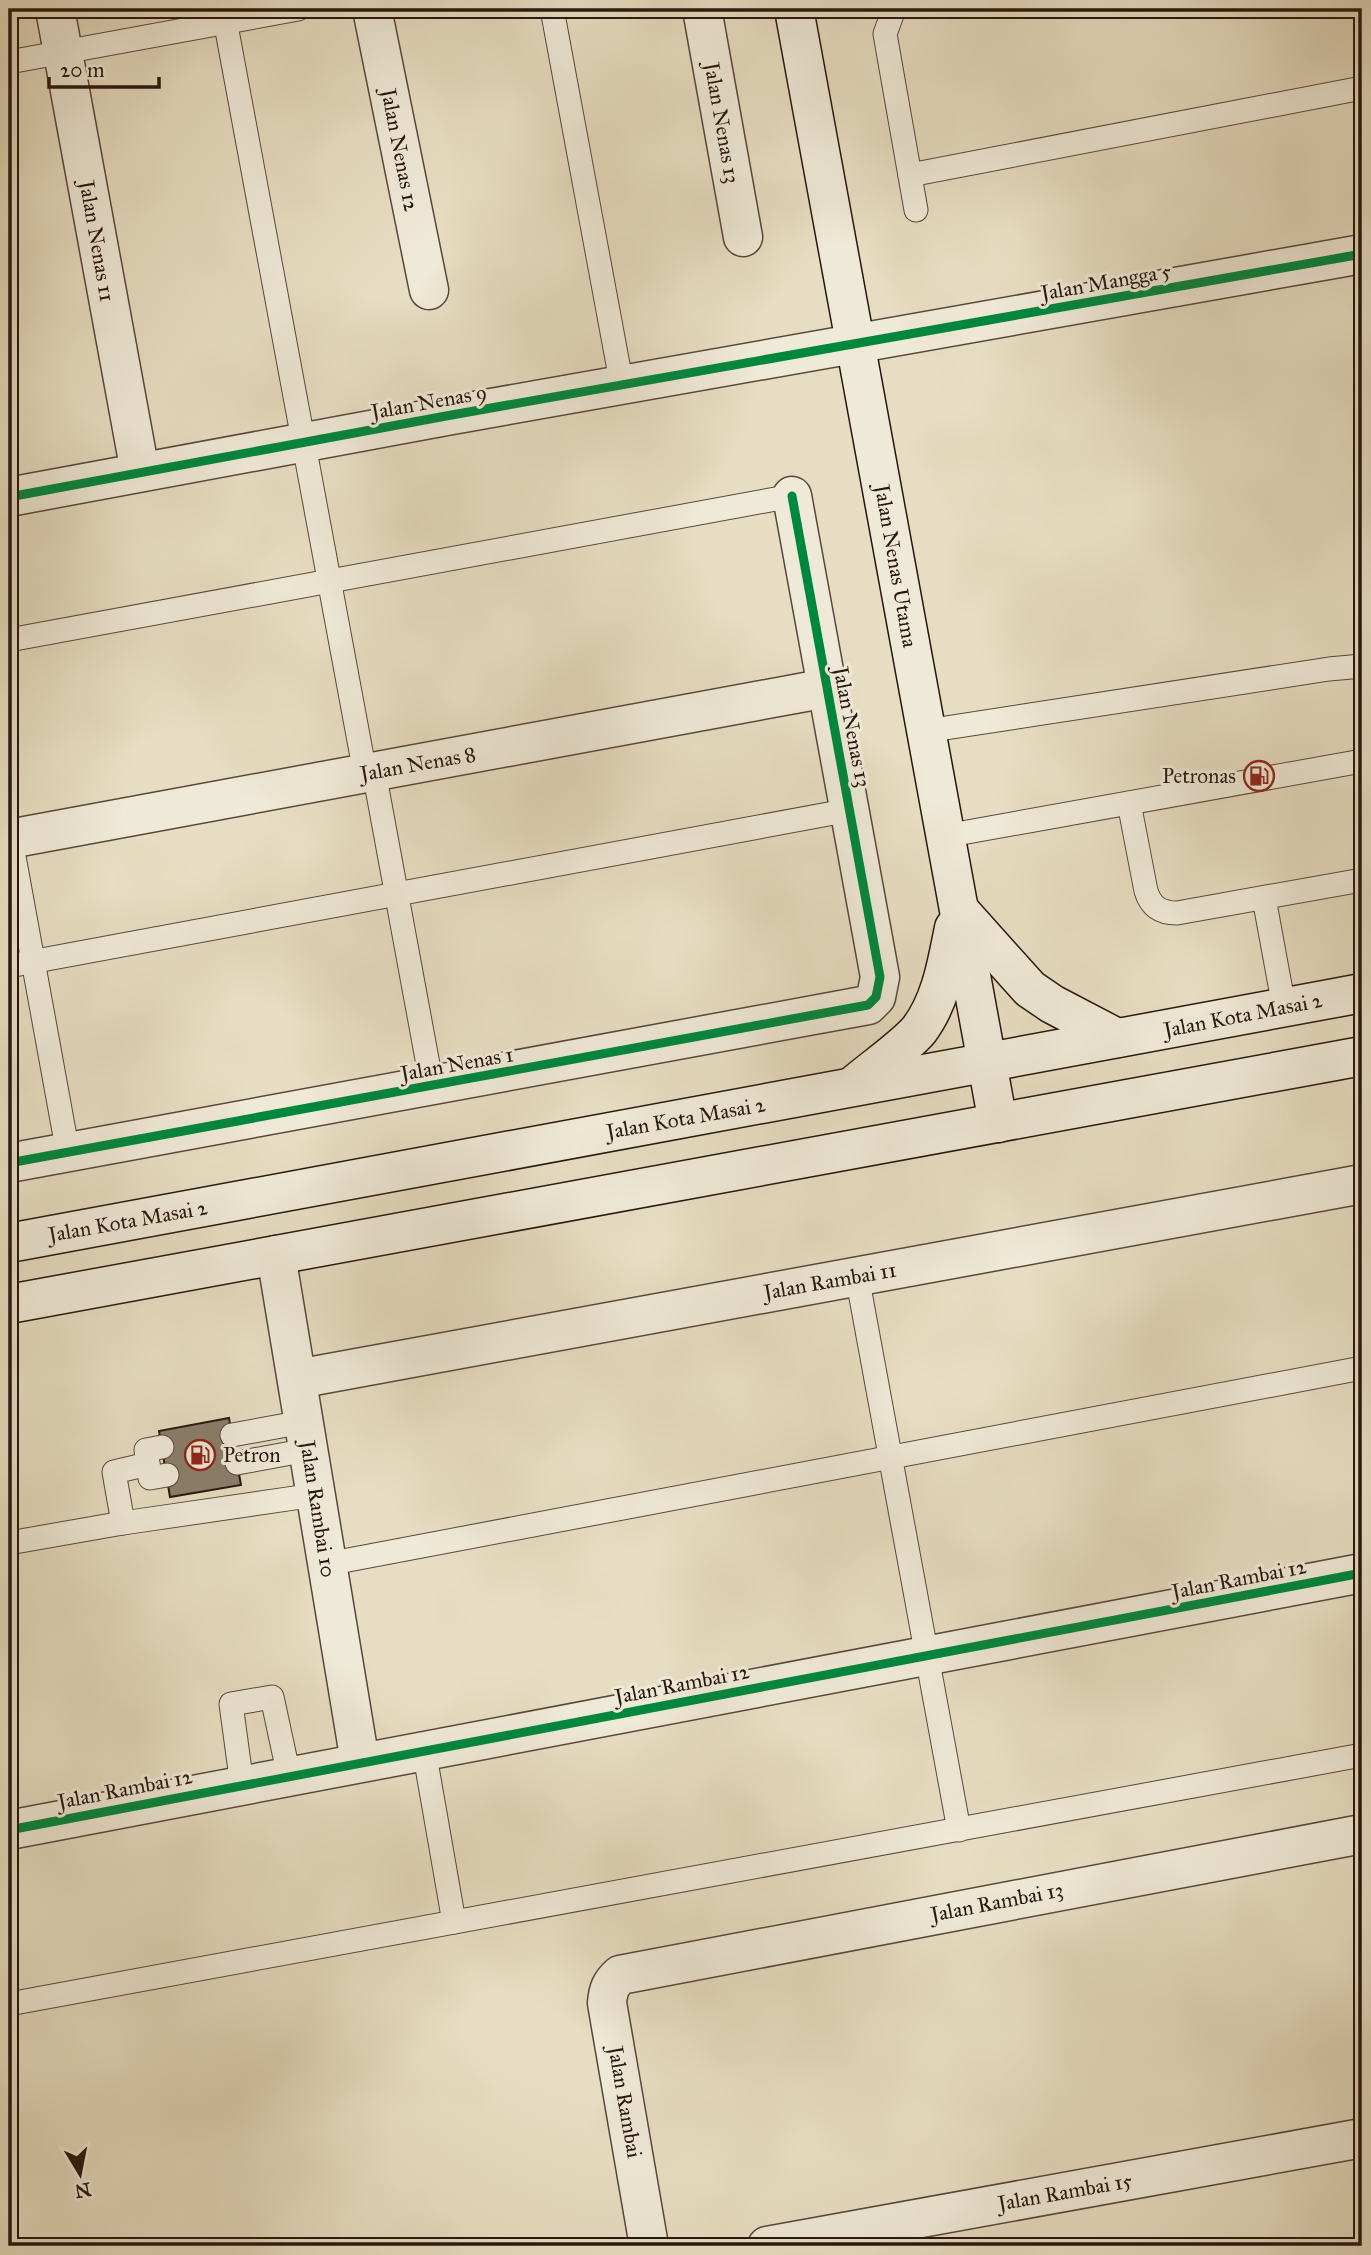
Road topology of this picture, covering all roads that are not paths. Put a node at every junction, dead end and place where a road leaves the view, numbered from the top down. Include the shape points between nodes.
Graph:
1 (55, 9) edge
2 (298, 9) edge
3 (372, 9) edge
4 (552, 9) edge
5 (702, 9) edge
6 (794, 9) edge
7 (894, 9) edge
8 (225, 15) edge
9 (62, 52) junction
10 (9, 62) edge
11 (1362, 88) edge
12 (910, 175) junction
13 (916, 210) dead end
14 (743, 237) dead end
15 (1362, 254) edge
16 (429, 290) dead end
17 (856, 345) junction
18 (622, 386) junction
19 (304, 442) junction
20 (140, 472) junction
21 (792, 496) joint
22 (9, 497) edge
23 (329, 581) junction
24 (9, 640) edge
25 (1362, 666) edge
26 (827, 688) junction
27 (926, 731) junction
28 (1362, 761) edge
29 (369, 773) junction
30 (1129, 803) junction
31 (850, 810) junction
32 (9, 835) edge
33 (946, 836) junction
34 (1362, 880) edge
35 (397, 894) junction
36 (1264, 898) junction
37 (958, 909) junction
38 (33, 961) junction
39 (9, 965) edge
40 (878, 965) joint
41 (1362, 993) edge
42 (1284, 1007) junction
43 (1117, 1038) junction
44 (1362, 1056) edge
45 (987, 1062) junction
46 (432, 1086) junction
47 (850, 1088) junction
48 (998, 1123) junction
49 (68, 1153) junction
50 (9, 1163) edge
51 (1362, 1184) edge
52 (9, 1243) edge
53 (276, 1255) junction
54 (857, 1276) junction
55 (9, 1304) edge
56 (1362, 1368) edge
57 (297, 1379) junction
58 (232, 1435) dead end
59 (306, 1436) junction
60 (891, 1458) junction
61 (159, 1462) dead end
62 (237, 1463) dead end
63 (315, 1495) junction
64 (123, 1523) junction
65 (9, 1544) edge
66 (327, 1564) junction
67 (1362, 1573) edge
68 (928, 1655) junction
69 (424, 1750) junction
70 (1362, 1755) edge
71 (360, 1762) junction
72 (289, 1776) junction
73 (242, 1785) junction
74 (9, 1829) edge
75 (959, 1829) junction
76 (1362, 1834) edge
77 (454, 1922) junction
78 (632, 1970) joint
79 (9, 2004) edge
80 (1362, 2138) edge
81 (649, 2246) edge
82 (767, 2246) edge

1 - 9 street, Jalan Nenas 11
2 - 8 lane
3 - 16 street, Jalan Nenas 12
4 - 18 lane
5 - 14 street, Jalan Nenas 13
6 - 17 street, Jalan Nenas Utama
7 - 12 lane via 885,34
8 - 9 lane
8 - 19 lane
9 - 10 lane
9 - 20 street, Jalan Nenas 11
11 - 12 lane
12 - 13 lane
15 - 17 street, Jalan Mangga 5
17 - 18 street, Jalan Nenas 9
17 - 27 street, Jalan Nenas Utama
18 - 19 street, Jalan Nenas 9
19 - 20 street, Jalan Nenas 9
19 - 23 lane
20 - 22 street, Jalan Nenas 9
21 - 23 lane
21 - 26 street, Jalan Nenas 13
23 - 24 lane
23 - 29 lane
25 - 27 lane
26 - 29 street, Jalan Nenas 8
26 - 31 street, Jalan Nenas 13
27 - 33 street, Jalan Nenas Utama
28 - 30 lane
29 - 32 street, Jalan Nenas 8
29 - 35 lane
30 - 33 lane
30 - 36 lane via 1146,891 1157,909 1177,913
31 - 35 lane
31 - 40 street, Jalan Nenas 13
32 - 38 lane
33 - 37 street, Jalan Nenas Utama
34 - 36 lane
35 - 38 lane
35 - 46 lane
36 - 42 lane
37 - 43 street via 1030,989
37 - 45 street, Jalan Nenas Utama
37 - 47 street via 944,977 932,1008 918,1031
38 - 39 lane
38 - 49 lane
40 - 46 street, Jalan Nenas 1 via 876,997 858,1009
41 - 42 street, Jalan Kota Masai 2
42 - 43 street, Jalan Kota Masai 2
43 - 45 street, Jalan Kota Masai 2
44 - 48 street
45 - 47 street, Jalan Kota Masai 2
45 - 48 street, Jalan Nenas Utama
46 - 49 street, Jalan Nenas 1
47 - 52 street, Jalan Kota Masai 2
48 - 53 street
49 - 50 street, Jalan Nenas 1
51 - 54 street, Jalan Rambai 11
53 - 55 street
53 - 57 street, Jalan Rambai 10
54 - 57 street, Jalan Rambai 11
54 - 60 lane
56 - 60 lane
57 - 59 street, Jalan Rambai 10
58 - 59 lane
59 - 62 lane
59 - 63 street, Jalan Rambai 10
60 - 66 lane
60 - 68 lane
61 - 64 lane via 114,1472
63 - 64 lane
63 - 66 street, Jalan Rambai 10
64 - 65 lane
66 - 71 street, Jalan Rambai 10
67 - 68 street, Jalan Rambai 12
68 - 69 street, Jalan Rambai 12
68 - 75 lane
69 - 71 street, Jalan Rambai 12
69 - 77 lane
70 - 75 lane
71 - 72 street, Jalan Rambai 12
72 - 73 street, Jalan Rambai 12
72 - 73 lane via 272,1696 231,1704
73 - 74 street, Jalan Rambai 12
75 - 77 lane
76 - 78 street, Jalan Rambai 13
77 - 79 lane
78 - 81 street, Jalan Rambai via 612,1982 607,2003
80 - 82 street, Jalan Rambai 15

